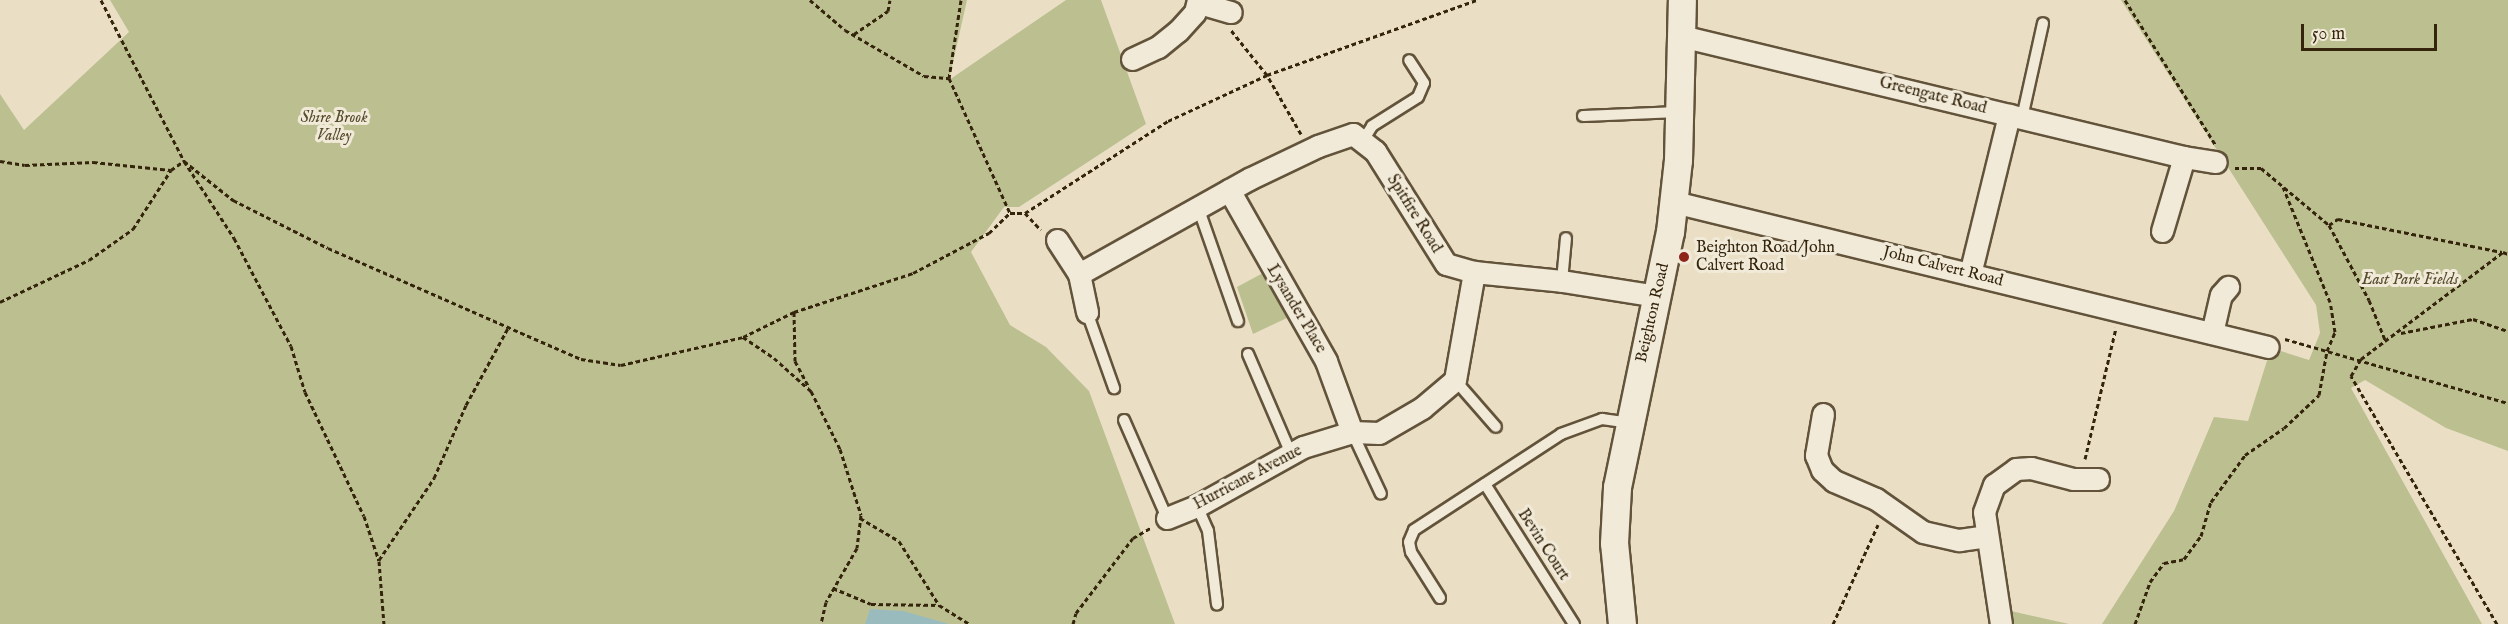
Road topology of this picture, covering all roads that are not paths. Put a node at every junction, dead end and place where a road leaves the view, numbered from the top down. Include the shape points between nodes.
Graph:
1 (1682, 0) edge
2 (1198, 1) edge
3 (1231, 20) road end
4 (2043, 23) dead end
5 (1681, 36) junction
6 (1132, 59) dead end
7 (1409, 60) dead end
8 (1680, 112) junction
9 (1582, 116) dead end
10 (2016, 116) junction
11 (1364, 139) junction
12 (2184, 157) junction
13 (2216, 162) road end
14 (1229, 190) junction
15 (1674, 202) junction
16 (1198, 207) junction
17 (2162, 231) dead end
18 (1566, 238) dead end
19 (1057, 240) road end
20 (1474, 272) junction
21 (1079, 274) junction
22 (1970, 274) junction
23 (1562, 280) junction
24 (2228, 287) dead end
25 (1658, 296) junction
26 (1087, 312) joint
27 (1238, 321) dead end
28 (2212, 333) junction
29 (2271, 341) road end
30 (1248, 354) dead end
31 (1455, 380) junction
32 (1114, 388) dead end
33 (1822, 414) dead end
34 (1124, 420) dead end
35 (1629, 423) junction
36 (1496, 427) dead end
37 (1352, 432) junction
38 (1291, 454) junction
39 (2091, 473) road end
40 (1485, 484) junction
41 (1381, 494) dead end
42 (1197, 506) junction
43 (1167, 518) joint
44 (1986, 536) junction
45 (1440, 598) dead end
46 (1217, 604) dead end
47 (1574, 624) edge
48 (1622, 624) edge
49 (2001, 624) edge

1 - 5 street, Beighton Road
2 - 3 street
2 - 6 street via 1187,22 1168,40
4 - 10 lane
5 - 8 street, Beighton Road
5 - 10 street, Greengate Road
7 - 11 lane via 1424,83 1418,97 1372,126
8 - 9 lane
8 - 15 street, Beighton Road
10 - 12 street, Greengate Road
10 - 22 street
11 - 14 street via 1353,134 1310,149
11 - 20 street, Spitfire Road via 1434,250 1446,264
12 - 13 street, Greengate Road
12 - 17 street
14 - 16 street
14 - 37 street, Lysander Place via 1326,361
15 - 22 street, John Calvert Road
15 - 25 street, Beighton Road
16 - 21 street
16 - 27 lane
18 - 23 lane
19 - 21 street
20 - 23 street, Spitfire Road
20 - 31 street
21 - 26 street
22 - 28 street, John Calvert Road
23 - 25 street, Spitfire Road
24 - 28 street via 2221,295
25 - 35 street, Beighton Road
26 - 32 lane
28 - 29 street, John Calvert Road
30 - 38 lane
31 - 36 lane
31 - 37 street, Hurricane Avenue via 1422,408 1379,432
33 - 44 street via 1816,454 1822,470 1834,481 1876,499 1923,532 1959,540
34 - 43 lane
35 - 40 lane via 1602,419 1581,426
35 - 48 street, Beighton Road via 1617,487 1614,543
37 - 38 street, Hurricane Avenue
37 - 41 lane
38 - 42 street, Hurricane Avenue
39 - 44 street via 2073,479 2044,470 2016,469 1994,485 1987,498
40 - 45 lane via 1410,536 1411,552
40 - 47 lane, Bevin Court
42 - 43 street, Hurricane Avenue
42 - 46 lane via 1208,531
44 - 49 street

